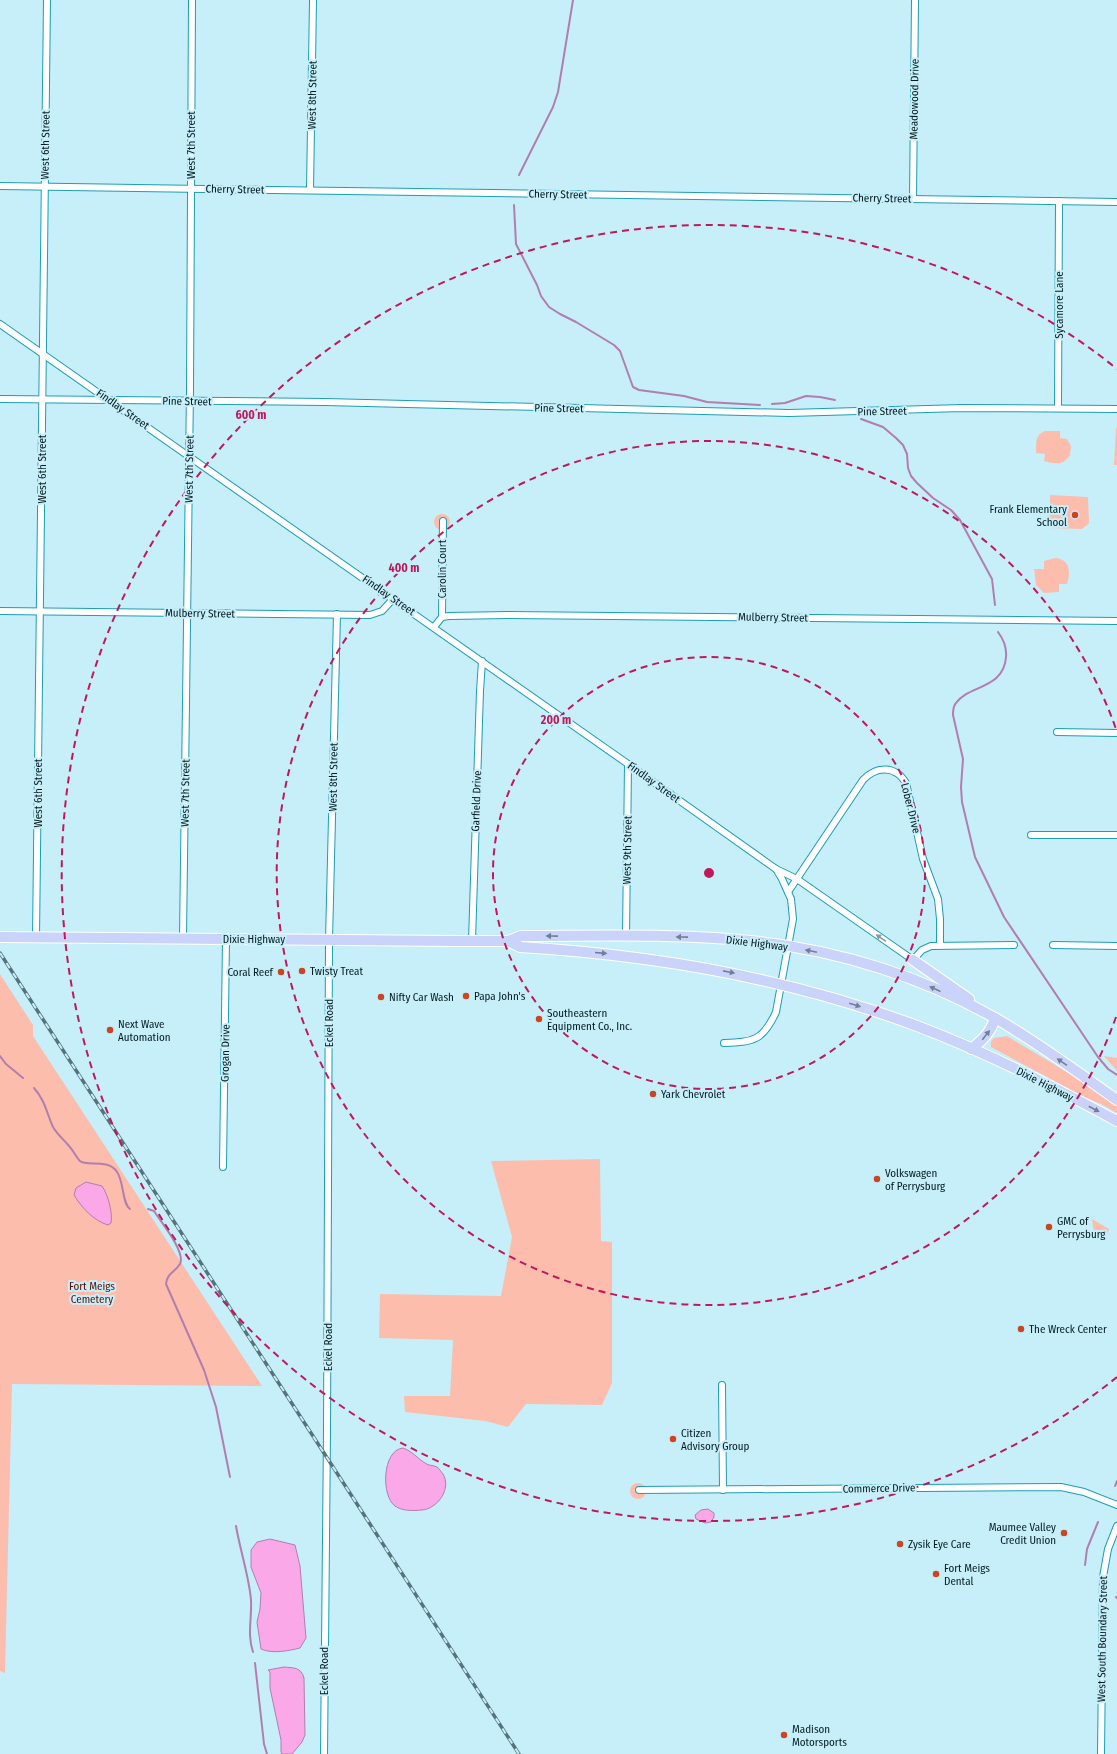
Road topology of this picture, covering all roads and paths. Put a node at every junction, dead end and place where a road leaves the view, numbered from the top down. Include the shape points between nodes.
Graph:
1 (46, 0) edge
2 (192, 0) edge
3 (313, 0) edge
4 (915, 0) edge
5 (0, 186) edge
6 (44, 187) junction
7 (191, 188) junction
8 (310, 190) junction
9 (913, 199) junction
10 (1059, 201) junction
11 (1117, 202) edge
12 (0, 324) edge
13 (43, 353) junction
14 (0, 399) edge
15 (109, 399) junction
16 (42, 400) junction
17 (190, 401) junction
18 (1058, 408) junction
19 (1117, 409) edge
20 (189, 454) junction
21 (443, 521) dead end
22 (393, 599) junction
23 (0, 611) edge
24 (39, 611) junction
25 (187, 613) junction
26 (337, 614) junction
27 (442, 617) junction
28 (1117, 621) edge
29 (434, 627) junction
30 (482, 661) junction
31 (1057, 732) dead end
32 (1117, 733) edge
33 (628, 764) junction
34 (1031, 835) dead end
35 (1117, 835) edge
36 (776, 869) junction
37 (797, 879) junction
38 (788, 892) junction
39 (0, 937) edge
40 (626, 937) junction
41 (36, 938) junction
42 (183, 939) junction
43 (226, 939) junction
44 (329, 940) junction
45 (472, 941) junction
46 (508, 941) junction
47 (940, 944) junction
48 (1014, 945) dead end
49 (1053, 945) dead end
50 (788, 946) junction
51 (1117, 946) edge
52 (913, 960) junction
53 (782, 984) junction
54 (995, 1018) junction
55 (724, 1043) dead end
56 (972, 1049) junction
57 (1117, 1100) edge
58 (1117, 1121) edge
59 (223, 1167) dead end
60 (722, 1385) dead end
61 (639, 1490) dead end
62 (723, 1490) junction
63 (1117, 1505) edge
64 (1117, 1526) edge
65 (324, 1754) edge
66 (1101, 1754) edge

1 - 6 street, West 6th Street
2 - 7 street, West 7th Street
3 - 8 street, West 8th Street
4 - 9 street, Meadowood Drive
5 - 6 street, Cherry Street
6 - 7 street, Cherry Street
6 - 13 street, West 6th Street
7 - 8 street, Cherry Street
7 - 17 street, West 7th Street
8 - 9 street, Cherry Street
9 - 10 street, Cherry Street
10 - 11 street, Cherry Street
10 - 18 street, Sycamore Lane
12 - 13 street, Findlay Street
13 - 15 street, Findlay Street
13 - 16 street, West 6th Street
14 - 16 street, Pine Street
15 - 16 street, Pine Street
15 - 17 street, Pine Street
15 - 20 street, Findlay Street
16 - 24 street, West 6th Street
17 - 18 street, Pine Street via 789,413
17 - 20 street, West 7th Street
18 - 19 street, Pine Street
20 - 22 street, Findlay Street
20 - 25 street, West 7th Street
21 - 27 street, Carolin Court
22 - 26 street, Mulberry Street via 376,614
22 - 29 street, Findlay Street
23 - 24 street, Mulberry Street
24 - 25 street, Mulberry Street
24 - 41 street, West 6th Street
25 - 26 street, Mulberry Street
25 - 42 street, West 7th Street
26 - 44 street, West 8th Street
27 - 28 street, Mulberry Street via 594,615
27 - 29 street
29 - 30 street, Findlay Street
30 - 33 street, Findlay Street
30 - 45 street, Garfield Drive
31 - 32 street
33 - 36 street, Findlay Street
33 - 40 street, West 9th Street
34 - 35 street
36 - 37 street, Findlay Street
36 - 38 street, Findlay Street
37 - 38 street, Lober Drive
37 - 47 street, Lober Drive via 863,780 878,770 894,771 906,783 923,859 938,899
52 -> 37 street, Findlay Street
38 - 50 street, Findlay Street via 793,918
39 - 41 main road, Dixie Highway
40 -> 46 main road, Dixie Highway via 521,936
50 -> 40 main road, Dixie Highway via 729,939
41 - 42 main road, Dixie Highway
42 - 43 main road, Dixie Highway
43 - 44 main road, Dixie Highway
43 - 59 street, Grogan Drive
44 - 45 main road, Dixie Highway
44 - 65 street, Eckel Road via 328,1432
45 - 46 main road, Dixie Highway
46 -> 53 main road, Dixie Highway via 520,947 605,953 691,965
47 - 48 street
47 - 52 street via 926,947
49 - 51 street
50 - 53 street, Findlay Street
54 -> 50 main road, Dixie Highway via 946,994 892,973
52 - 54 main road
53 - 55 street, Findlay Street via 776,1012 764,1032 756,1039 746,1042
53 -> 56 main road, Dixie Highway via 871,1010
56 -> 54 main road via 989,1033
57 -> 54 main road, Dixie Highway
56 -> 58 main road, Dixie Highway via 1042,1081
60 - 62 street
61 - 62 street, Commerce Drive
62 - 63 street, Commerce Drive via 1061,1487 1084,1492
64 - 66 street, West South Boundary Street via 1108,1549 1103,1577

